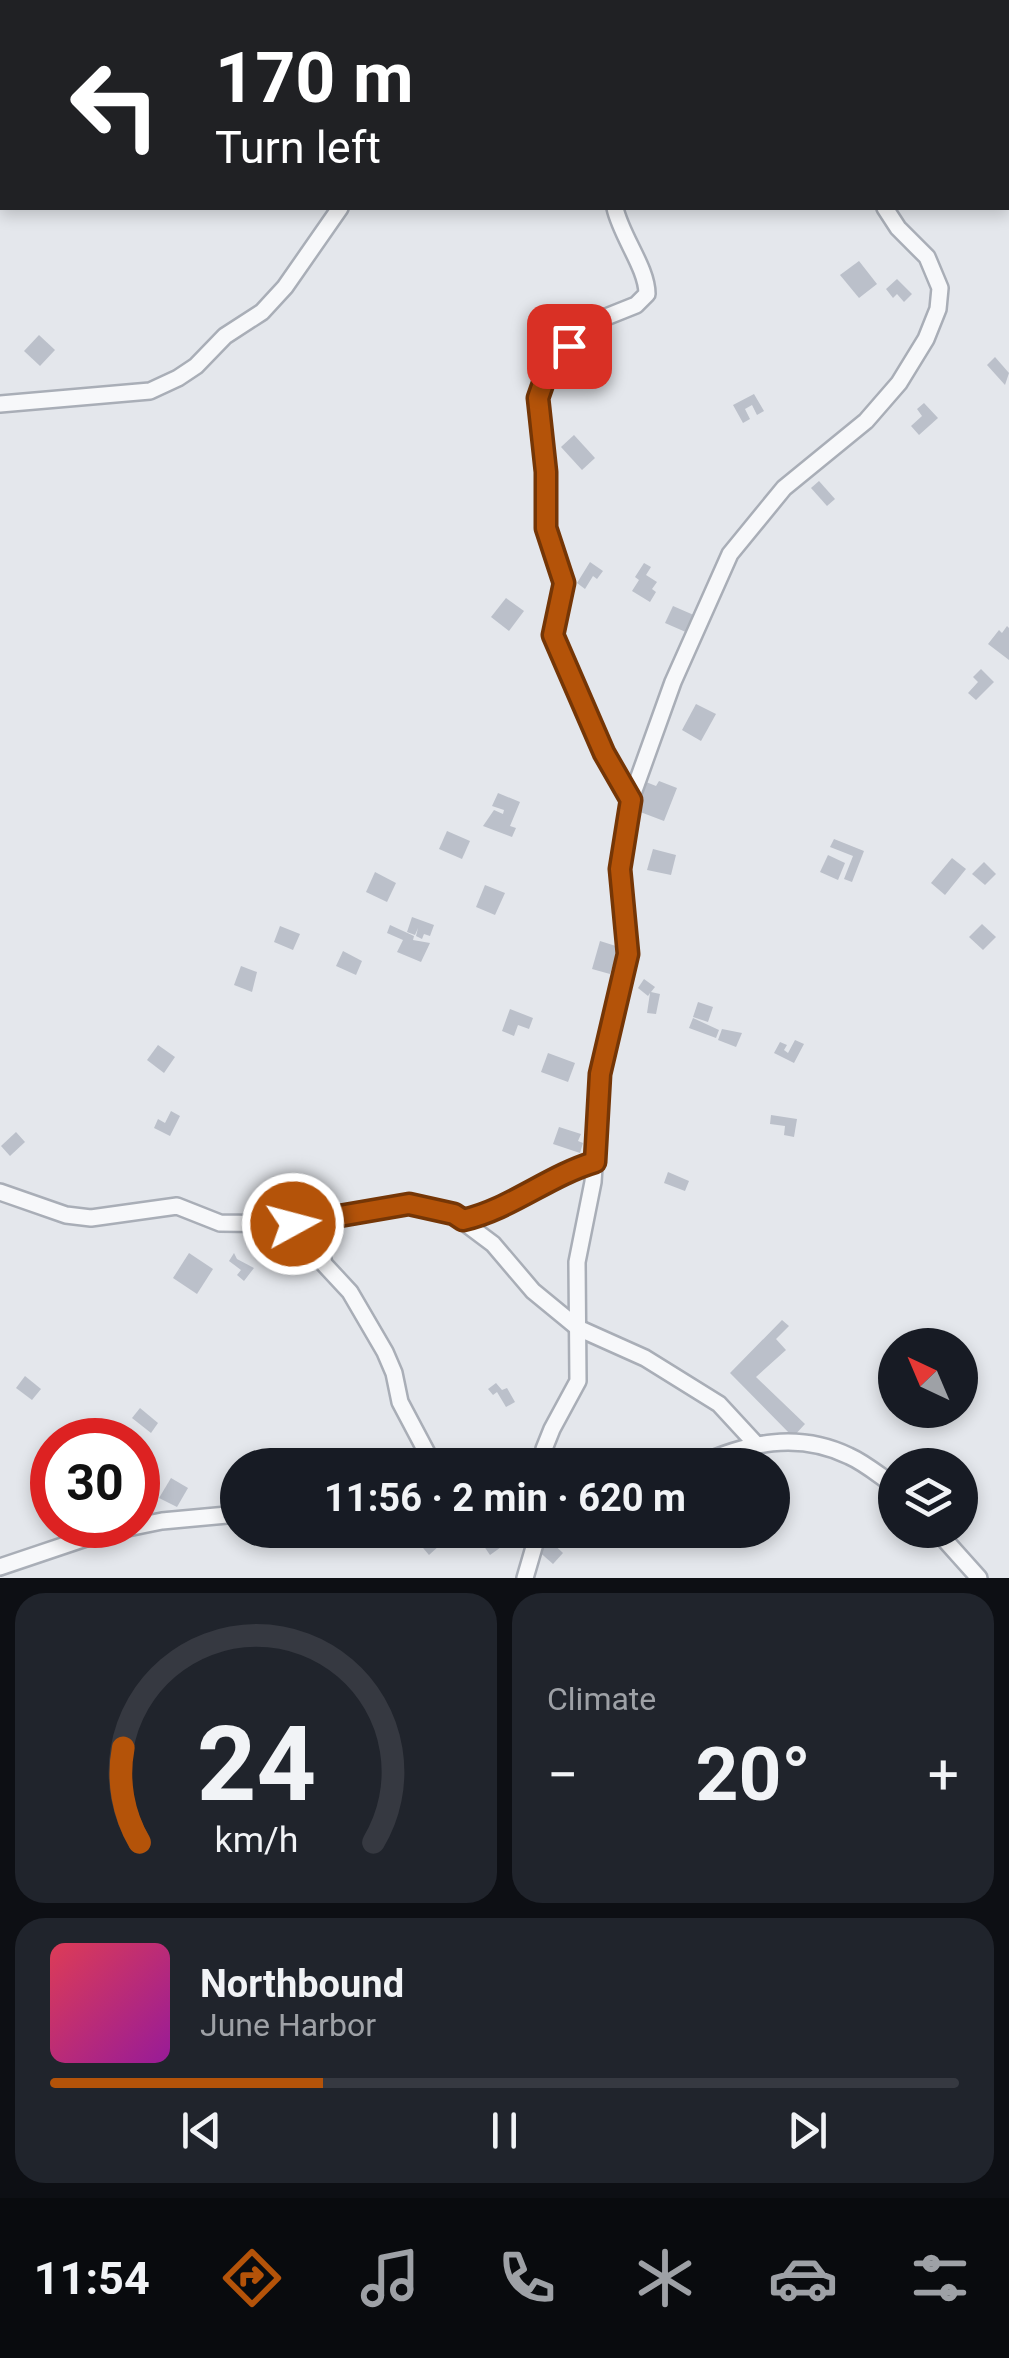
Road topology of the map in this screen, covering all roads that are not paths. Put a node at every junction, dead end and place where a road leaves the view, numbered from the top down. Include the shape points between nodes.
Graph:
1 (339, 210) edge
2 (615, 210) edge
3 (886, 210) edge
4 (0, 404) edge
5 (631, 800) junction
6 (595, 1162) junction
7 (0, 1192) edge
8 (463, 1220) junction
9 (293, 1224) junction
10 (578, 1328) junction
11 (755, 1443) junction
12 (425, 1448) edge
13 (546, 1448) edge
14 (742, 1448) edge
15 (878, 1475) edge
16 (220, 1516) edge
17 (534, 1548) edge
18 (952, 1548) edge
19 (0, 1567) edge
20 (525, 1578) edge
21 (979, 1578) edge

1 - 4 street via 262,312 178,378 150,391
2 - 5 street via 648,294 586,326 546,375 538,398 546,528 564,583 553,635
3 - 5 street via 928,257 940,288 926,339 866,421 784,488 730,554 672,682
5 - 6 street via 620,869 628,954 600,1074
6 - 8 street
6 - 10 street via 577,1262
7 - 9 street via 78,1217 177,1206 220,1223
8 - 9 street via 409,1204
8 - 10 street
9 - 12 street via 320,1245 324,1264 350,1292 385,1352 400,1402
10 - 11 street via 719,1404
10 - 13 street via 578,1381
11 - 14 street
11 - 15 street via 796,1441 848,1455
16 - 19 street via 98,1534
17 - 20 street
18 - 21 street

